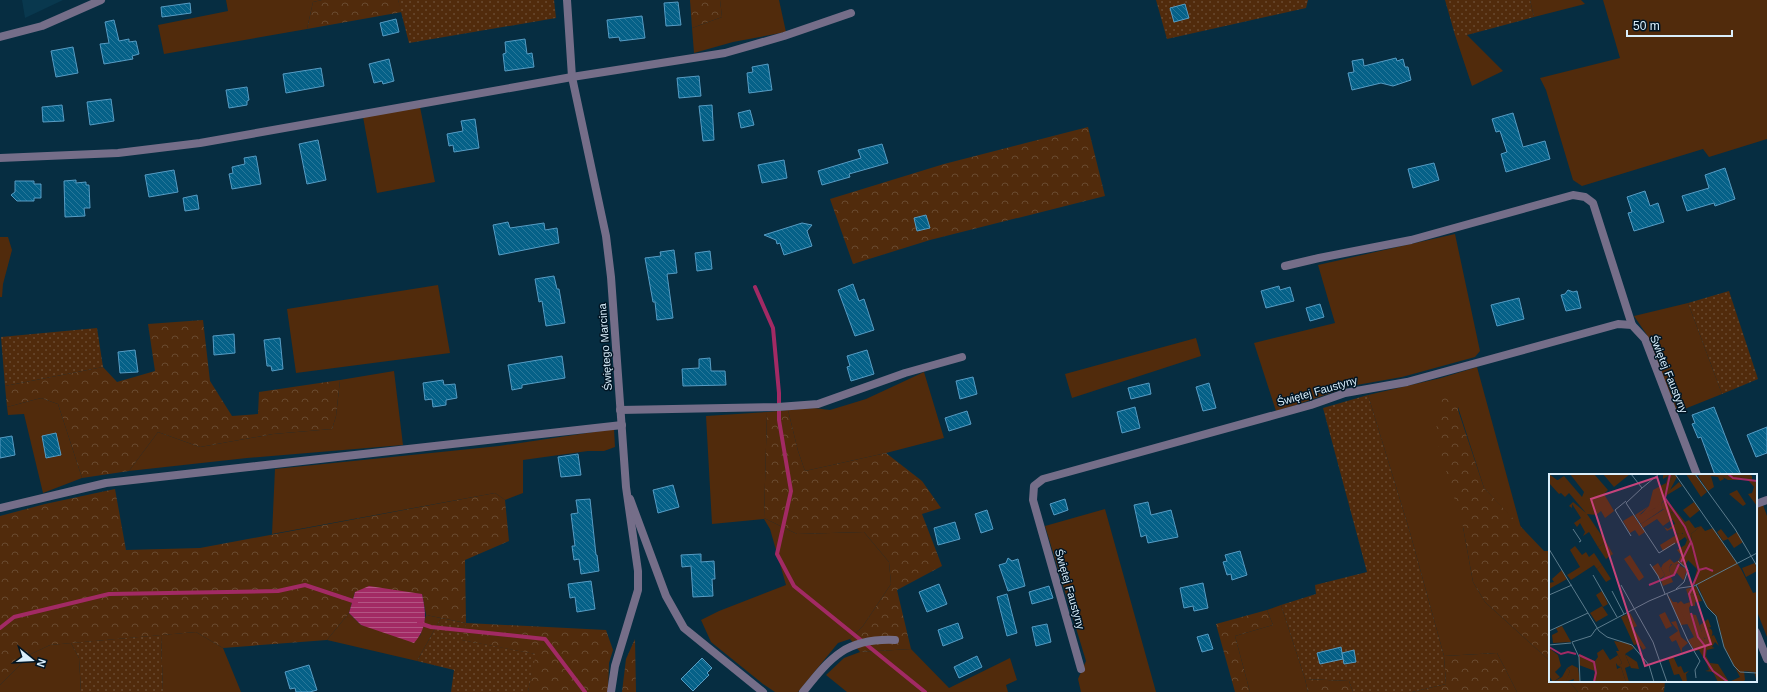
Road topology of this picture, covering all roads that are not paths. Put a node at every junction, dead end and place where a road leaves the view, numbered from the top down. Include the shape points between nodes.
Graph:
1 (101, 0) edge
2 (567, 0) edge
3 (851, 13) dead end
4 (0, 37) edge
5 (572, 77) junction
6 (0, 158) edge
7 (1285, 266) dead end
8 (1632, 324) junction
9 (962, 357) dead end
10 (620, 410) junction
11 (622, 425) junction
12 (1697, 474) edge
13 (626, 487) junction
14 (1767, 500) edge
15 (1757, 504) edge
16 (0, 508) edge
17 (1757, 635) edge
18 (895, 640) dead end
19 (1767, 660) edge
20 (1081, 668) dead end
21 (611, 692) edge
22 (763, 692) edge
23 (803, 692) edge

1 - 4 street via 42,26
2 - 5 street, Świętego Marcina
3 - 5 street via 725,53
5 - 6 street via 200,143 118,153
5 - 10 street, Świętego Marcina via 606,236
7 - 8 street via 1411,240 1573,195 1585,197 1593,203
8 - 12 street, Świętej Faustyny via 1646,339
8 - 20 street, Świętej Faustyny via 1618,324 1406,382 1345,393 1311,405 1038,482 1034,486 1033,500
9 - 10 street via 905,373 818,404
10 - 11 street, Świętego Marcina
11 - 13 street, Świętego Marcina
11 - 16 street via 106,483
13 - 21 street, Świętego Marcina via 638,571 638,590 615,666
13 - 22 street via 666,596 684,628
14 - 15 street
17 - 19 street
18 - 23 street via 878,639 852,646 827,663

